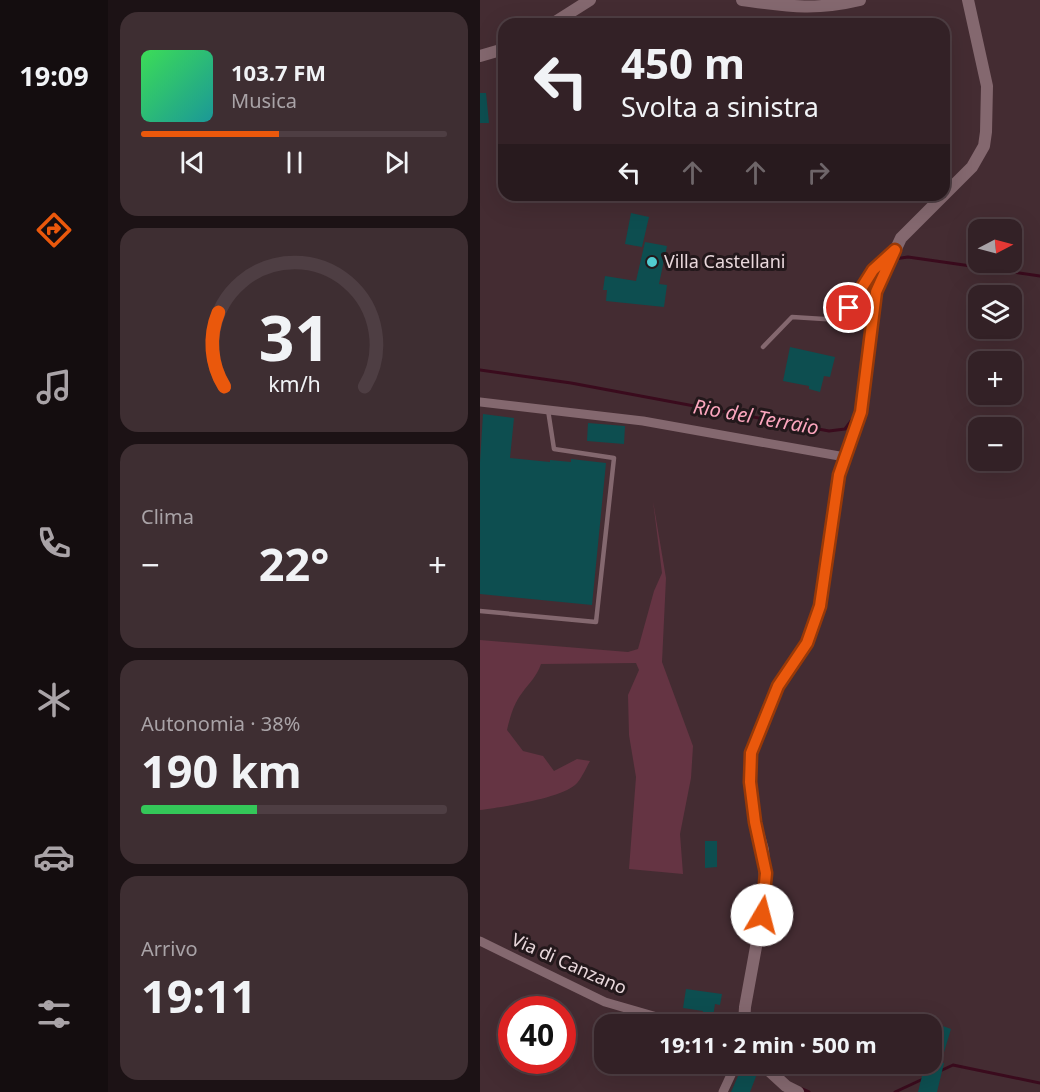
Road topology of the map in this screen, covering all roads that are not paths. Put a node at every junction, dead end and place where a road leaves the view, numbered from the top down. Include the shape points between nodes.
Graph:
1 (590, 0) edge
2 (742, 0) edge
3 (860, 0) edge
4 (968, 0) edge
5 (562, 18) edge
6 (498, 51) edge
7 (480, 56) edge
8 (950, 189) edge
9 (938, 201) edge
10 (895, 250) junction
11 (763, 347) dead end
12 (480, 402) edge
13 (548, 410) junction
14 (845, 457) junction
15 (480, 611) edge
16 (480, 941) edge
17 (646, 1014) edge
18 (745, 1014) edge
19 (731, 1074) edge
20 (773, 1074) edge
21 (723, 1092) edge
22 (798, 1092) edge

1 - 5 street
2 - 3 street via 807,8
4 - 8 street via 987,86 987,121 984,147 972,167
6 - 7 street
9 - 10 street via 901,238
10 - 11 lane via 873,270 840,320 792,317
10 - 14 street via 876,292 861,412
12 - 13 street
13 - 14 street via 643,421
13 - 15 lane via 554,449 614,458 596,622
14 - 18 street via 820,606 807,643 778,686 751,753 750,782 763,850 766,892
16 - 17 street, Via di Canzano via 605,1002
19 - 21 street
20 - 22 street

